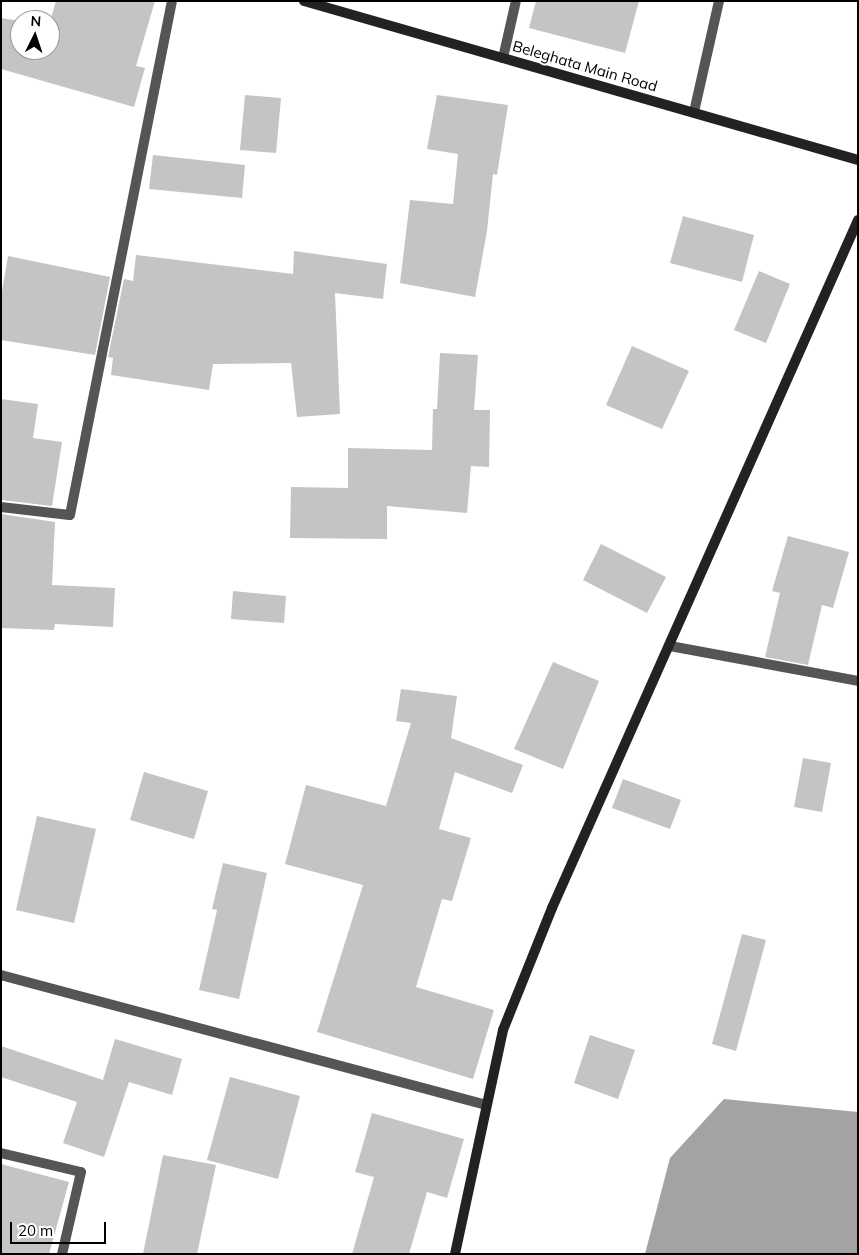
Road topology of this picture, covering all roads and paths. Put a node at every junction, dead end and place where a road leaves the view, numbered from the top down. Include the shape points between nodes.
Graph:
1 (172, 1) edge
2 (304, 1) edge
3 (516, 1) edge
4 (719, 1) edge
5 (328, 5) edge
6 (503, 58) junction
7 (694, 112) junction
8 (858, 160) edge
9 (858, 220) edge
10 (1, 507) edge
11 (670, 646) junction
12 (858, 682) edge
13 (1, 976) edge
14 (486, 1106) junction
15 (1, 1153) edge
16 (62, 1254) edge
17 (454, 1254) edge

1 - 10 street via 70,515
2 - 5 street, Beleghata Main Road
3 - 6 street
4 - 7 street
5 - 6 street, Beleghata Main Road
6 - 7 street, Beleghata Main Road
7 - 8 street, Beleghata Main Road
9 - 11 street
11 - 12 street
11 - 14 street via 552,908 503,1030
13 - 14 street
14 - 17 street
15 - 16 street via 80,1172

